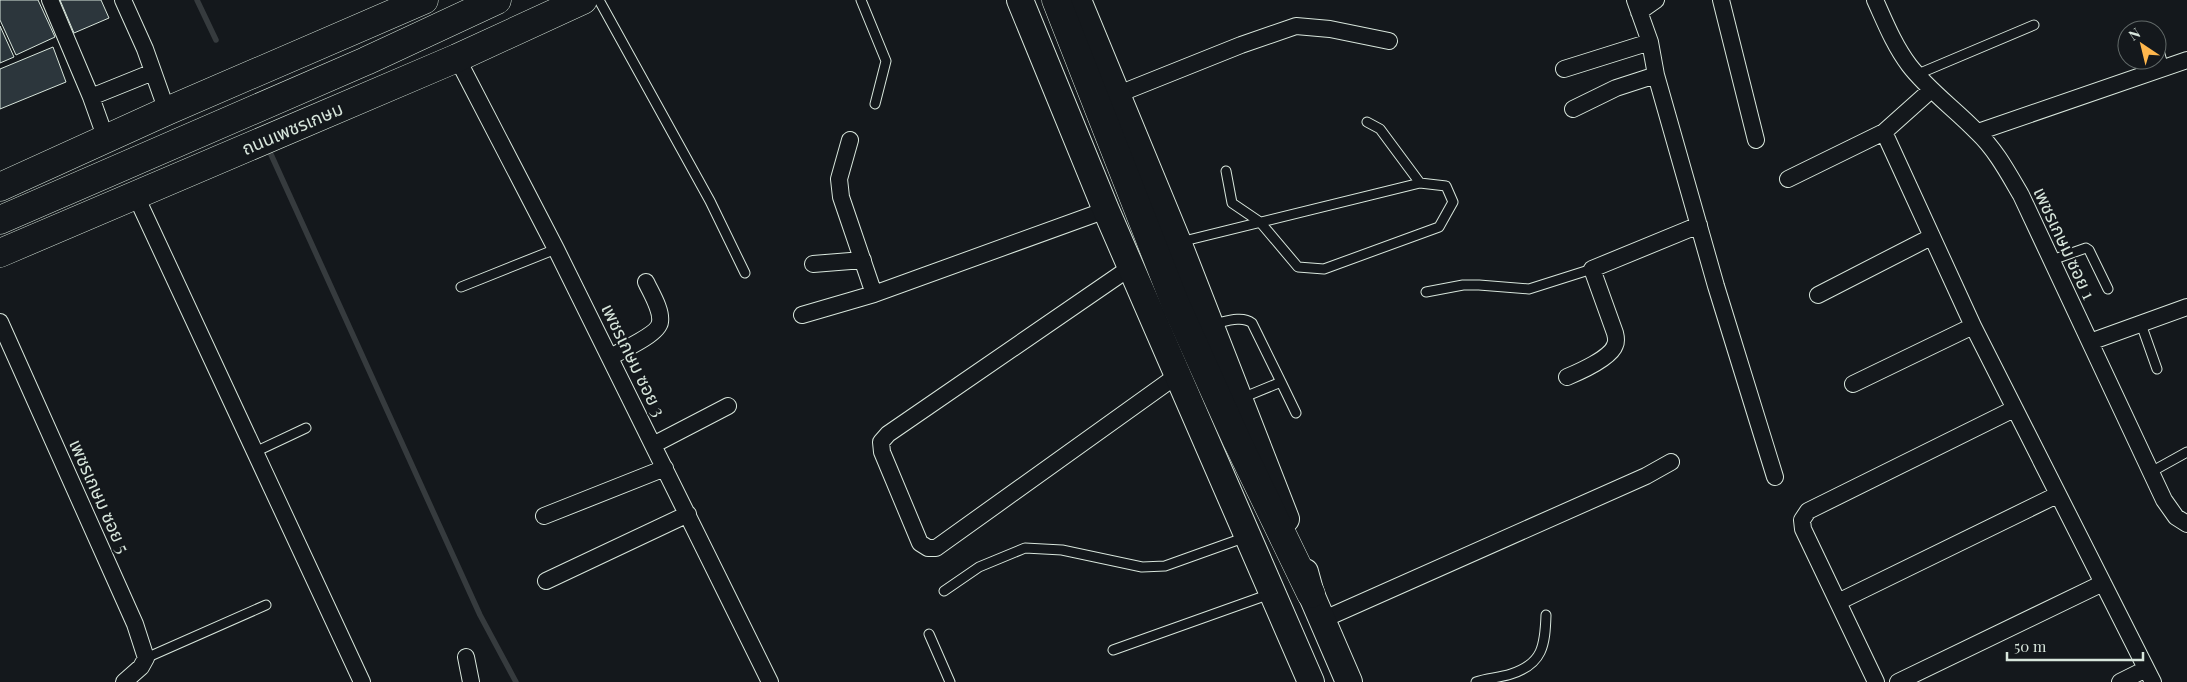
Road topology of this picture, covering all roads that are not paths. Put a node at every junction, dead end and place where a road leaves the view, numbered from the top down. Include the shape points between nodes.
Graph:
1 (50, 0) edge
2 (123, 0) edge
3 (424, 0) edge
4 (497, 0) edge
5 (583, 0) edge
6 (599, 0) edge
7 (861, 0) edge
8 (1020, 0) edge
9 (1056, 0) edge
10 (1078, 0) edge
11 (1656, 0) edge
12 (1721, 0) edge
13 (1876, 0) edge
14 (1637, 6) edge
15 (2034, 25) dead end
16 (1389, 41) dead end
17 (1650, 42) junction
18 (457, 58) junction
19 (2187, 60) edge
20 (2167, 67) edge
21 (1564, 69) dead end
22 (2158, 70) edge
23 (153, 72) junction
24 (1656, 74) junction
25 (1918, 74) junction
26 (1931, 90) junction
27 (1116, 95) junction
28 (92, 97) junction
29 (875, 104) dead end
30 (1573, 109) dead end
31 (167, 112) junction
32 (1367, 122) dead end
33 (1884, 132) junction
34 (1978, 132) junction
35 (106, 139) junction
36 (850, 140) dead end
37 (1756, 140) dead end
38 (1226, 171) dead end
39 (1788, 179) dead end
40 (1, 184) edge
41 (1420, 184) junction
42 (135, 194) junction
43 (1106, 210) junction
44 (0, 220) edge
45 (1260, 222) junction
46 (1699, 225) junction
47 (1931, 237) junction
48 (1178, 242) junction
49 (556, 249) junction
50 (0, 253) edge
51 (862, 260) junction
52 (2052, 260) junction
53 (813, 264) dead end
54 (1131, 267) junction
55 (1592, 270) junction
56 (744, 273) dead end
57 (646, 282) dead end
58 (461, 287) dead end
59 (2108, 290) dead end
60 (1426, 292) dead end
61 (874, 294) junction
62 (1818, 295) dead end
63 (2187, 307) edge
64 (802, 315) dead end
65 (0, 322) edge
66 (1210, 324) junction
67 (2141, 324) junction
68 (1973, 326) junction
69 (2090, 342) junction
70 (610, 357) junction
71 (2157, 369) dead end
72 (1179, 374) junction
73 (1566, 377) dead end
74 (1282, 382) junction
75 (1853, 384) dead end
76 (1240, 400) junction
77 (728, 406) dead end
78 (2014, 409) junction
79 (1296, 413) dead end
80 (306, 428) dead end
81 (654, 445) junction
82 (255, 452) junction
83 (2187, 452) edge
84 (1671, 462) dead end
85 (665, 468) junction
86 (2151, 472) junction
87 (1775, 477) dead end
88 (2057, 495) junction
89 (688, 514) junction
90 (544, 516) dead end
91 (2187, 524) edge
92 (1248, 536) junction
93 (546, 581) dead end
94 (2103, 583) junction
95 (944, 591) dead end
96 (1273, 594) junction
97 (1311, 594) junction
98 (1838, 602) junction
99 (266, 605) dead end
100 (1546, 615) dead end
101 (1322, 620) junction
102 (929, 634) dead end
103 (1113, 650) dead end
104 (466, 657) dead end
105 (146, 658) junction
106 (2149, 676) edge
107 (124, 682) edge
108 (362, 682) edge
109 (471, 682) edge
110 (770, 682) edge
111 (950, 682) edge
112 (1311, 682) edge
113 (1349, 682) edge
114 (1476, 682) edge
115 (1876, 682) edge
116 (1898, 682) edge
117 (2120, 682) edge

1 - 28 street
2 - 23 street
3 - 31 highway
4 - 44 highway via 366,61
5 - 18 highway, ถนนเพชรเกษม
6 - 56 lane via 710,201
7 - 29 lane via 886,61
8 - 43 main road
9 - 97 highway via 1174,303
10 - 27 main road
11 - 14 street
12 - 37 street
13 - 25 street, เพชรเกษม ซอย 1 via 1896,45
14 - 17 street
15 - 25 lane
16 - 27 street via 1296,26
17 - 21 street
17 - 24 street
18 - 42 highway, ถนนเพชรเกษม
18 - 49 street, เพชรเกษม ซอย 3
19 - 20 street
22 - 34 street
23 - 28 street
23 - 31 street
24 - 30 street via 1616,88
24 - 46 street
25 - 26 street, เพชรเกษม ซอย 1
26 - 33 street
26 - 34 street, เพชรเกษม ซอย 1
27 - 48 main road
28 - 35 street
31 - 35 highway
32 - 41 lane via 1380,129
33 - 39 street
33 - 47 street
34 - 52 street, เพชรเกษม ซอย 1 via 1998,156 2021,195
35 - 40 highway
36 - 51 street via 839,179 841,197
38 - 45 lane via 1232,203
41 - 45 lane
41 - 45 lane via 1446,186 1453,202 1439,227 1324,269 1298,267
42 - 50 highway, ถนนเพชรเกษม
42 - 82 street
43 - 54 main road
43 - 61 street
45 - 48 lane
46 - 55 street
46 - 87 street
47 - 62 street
47 - 68 street
48 - 66 main road
49 - 58 lane
49 - 70 street, เพชรเกษม ซอย 3
51 - 53 street
51 - 61 street
52 - 59 lane via 2086,248
52 - 69 street, เพชรเกษม ซอย 1
54 - 72 main road
54 - 72 street via 888,434 881,442 882,452 920,543 936,548
55 - 60 lane via 1529,289 1479,284
55 - 73 street via 1616,344 1598,361
57 - 70 street via 659,315 657,331
61 - 64 street
63 - 67 street
65 - 105 street, เพชรเกษม ซอย 5 via 135,624
66 - 74 lane via 1241,319 1252,323
66 - 76 main road
67 - 69 street
67 - 71 lane
68 - 75 street
68 - 78 street
69 - 86 street, เพชรเกษม ซอย 1
70 - 81 street, เพชรเกษม ซอย 3
72 - 92 main road
74 - 76 lane
74 - 79 lane
76 - 97 main road via 1295,542
77 - 81 street
78 - 88 street
78 - 98 street via 1808,511 1802,520 1802,529
80 - 82 lane
81 - 85 street, เพชรเกษม ซอย 3
82 - 108 street
83 - 86 lane
84 - 101 street
85 - 89 street, เพชรเกษม ซอย 3
85 - 90 street
86 - 91 street, เพชรเกษม ซอย 1 via 2164,500 2176,517
88 - 94 street
88 - 98 street
89 - 93 street
89 - 110 street, เพชรเกษม ซอย 3
92 - 95 lane via 1165,566 1150,567 1062,550 1025,548 979,567
92 - 96 main road
94 - 106 street
94 - 116 street
96 - 103 lane
96 - 112 main road
97 - 101 main road
98 - 115 street
99 - 105 lane
100 - 114 lane via 1543,650 1537,660 1511,674
101 - 113 main road
102 - 111 lane
104 - 109 street
105 - 107 street via 141,668
106 - 117 street

